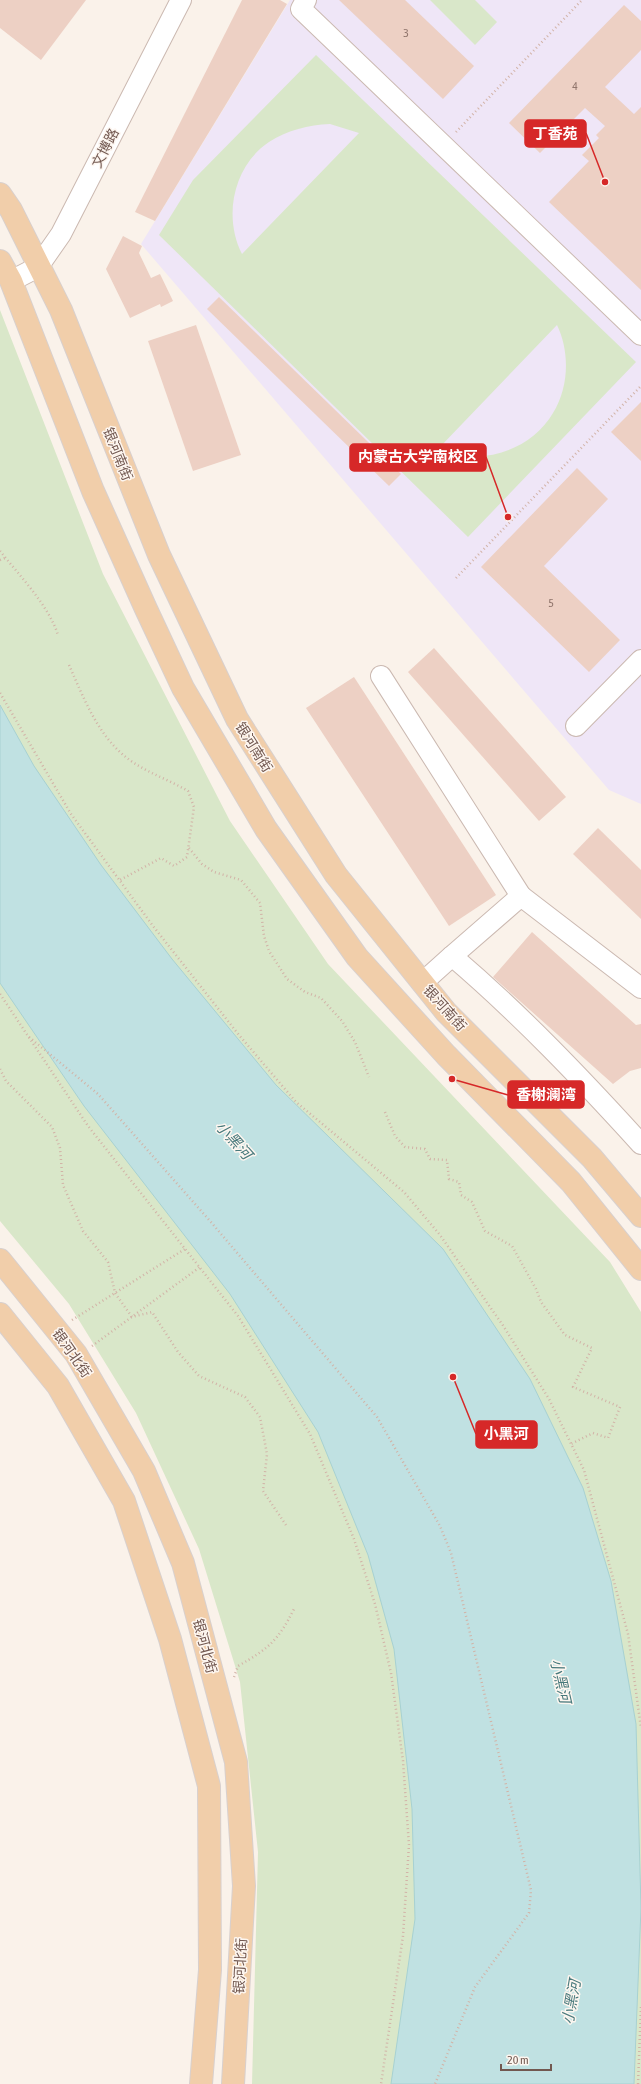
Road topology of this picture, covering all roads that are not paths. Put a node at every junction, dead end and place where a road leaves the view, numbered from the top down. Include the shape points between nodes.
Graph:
1 (181, 0) edge
2 (306, 0) edge
3 (0, 194) edge
4 (0, 261) edge
5 (38, 267) junction
6 (11, 281) junction
7 (641, 335) edge
8 (641, 660) edge
9 (380, 676) dead end
10 (576, 726) dead end
11 (521, 896) junction
12 (452, 956) junction
13 (422, 982) junction
14 (641, 988) edge
15 (641, 1144) edge
16 (641, 1216) edge
17 (0, 1260) edge
18 (641, 1269) edge
19 (0, 1314) edge
20 (201, 2084) edge
21 (233, 2084) edge

1 - 5 street, 文博路 via 62,234
2 - 7 street via 301,9
3 - 5 main road, 银河南街 via 11,210
4 - 6 main road
5 - 6 street, 文博路
5 - 13 main road, 银河南街 via 61,310 158,555 236,720 336,875
6 - 18 main road via 93,491 149,617 183,688 266,829 357,957 446,1055 571,1182
8 - 10 street
9 - 11 street
11 - 12 street
11 - 14 street
12 - 13 street
12 - 15 street via 494,992 596,1094
13 - 16 main road, 银河南街 via 446,1012 592,1158
17 - 21 main road, 银河北街 via 77,1357 144,1471 182,1563 236,1762 244,1886
19 - 20 main road via 58,1386 124,1501 170,1639 207,1779 210,1970

